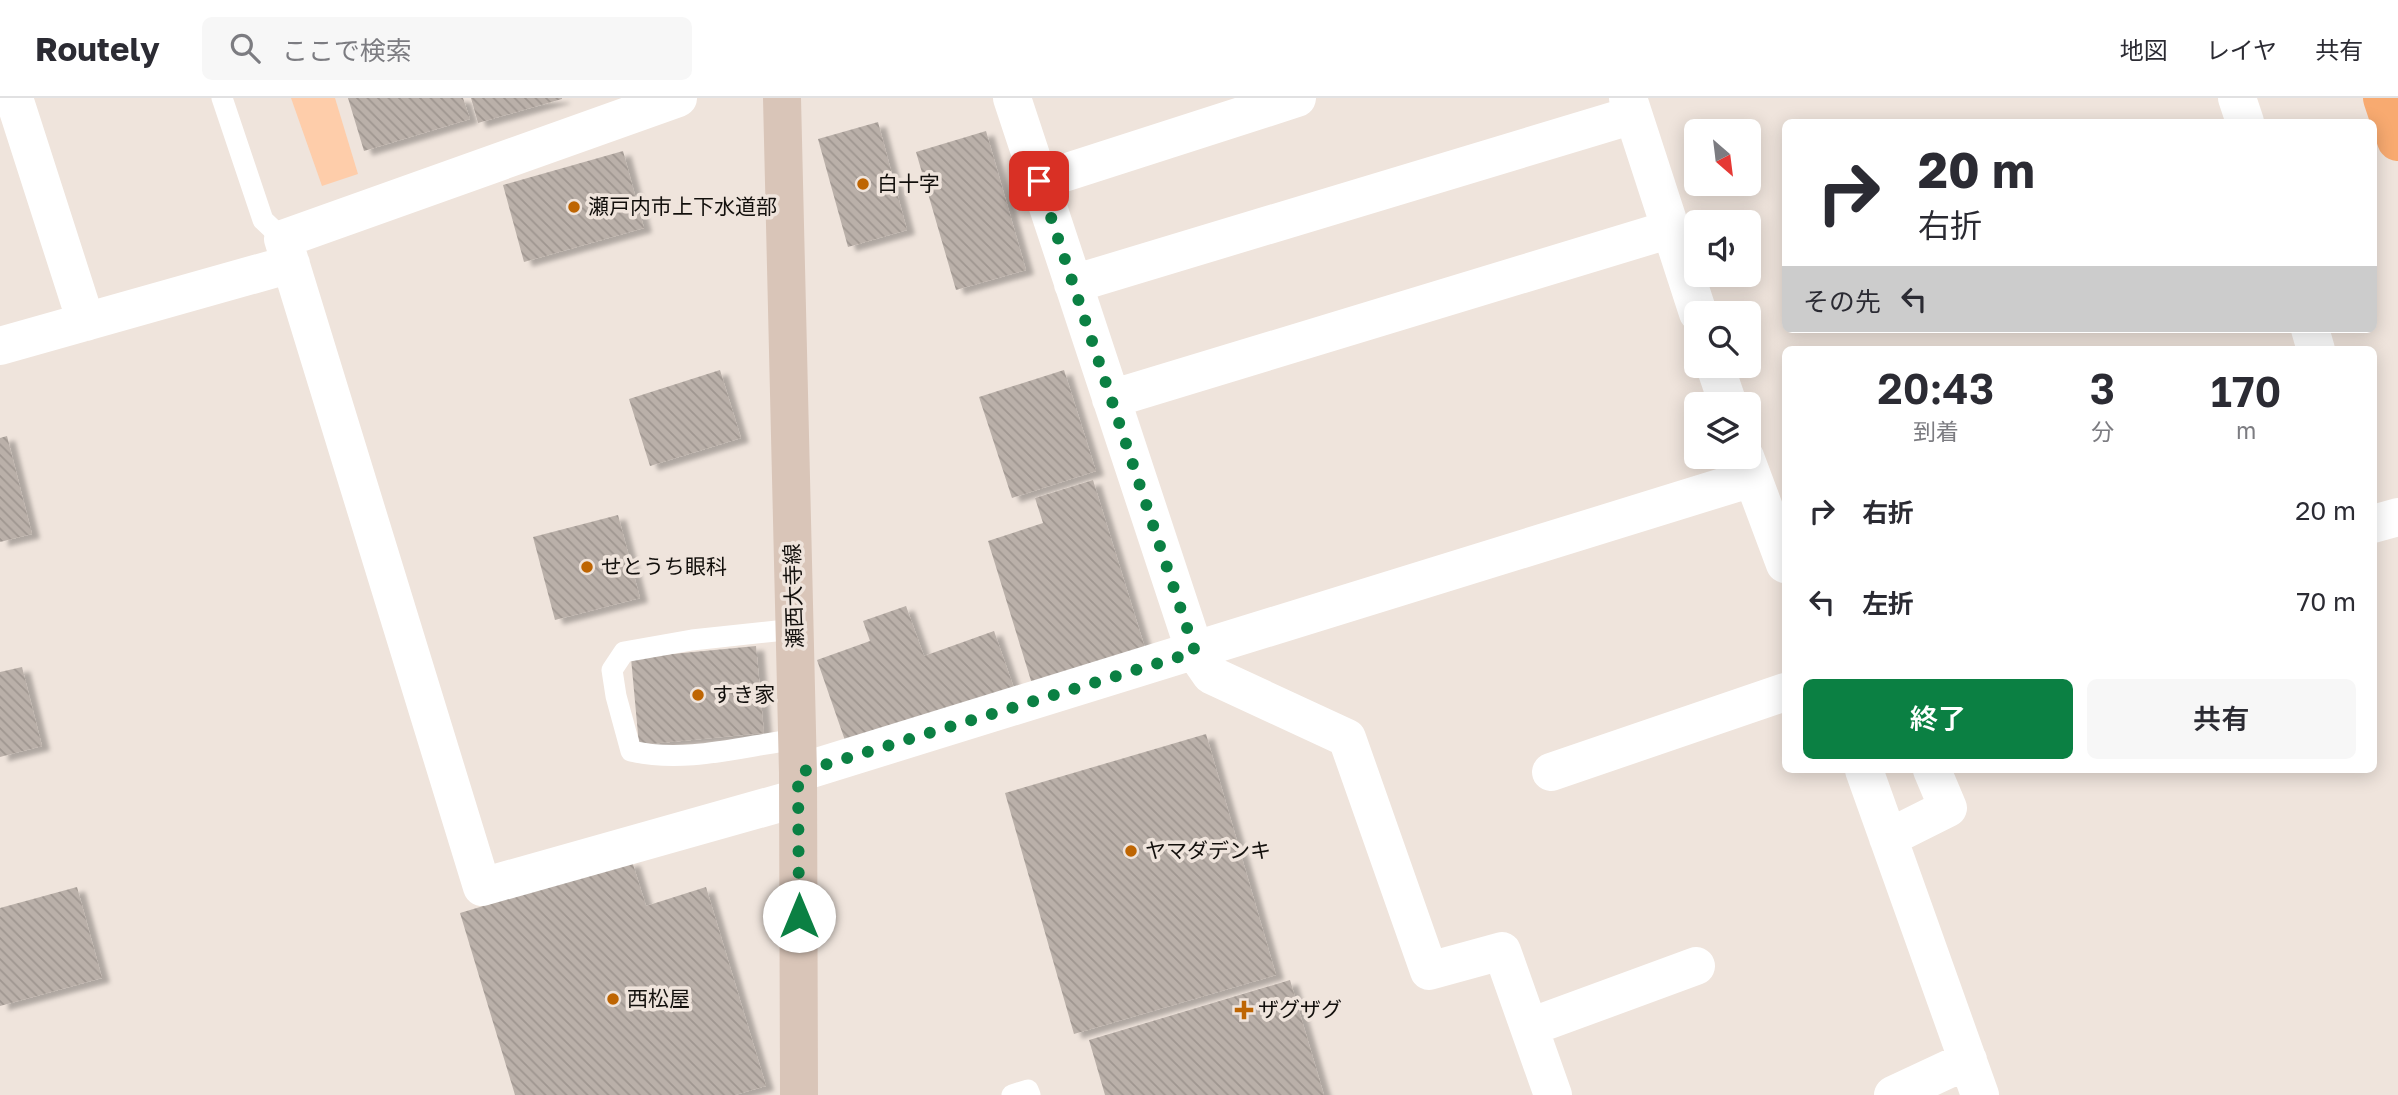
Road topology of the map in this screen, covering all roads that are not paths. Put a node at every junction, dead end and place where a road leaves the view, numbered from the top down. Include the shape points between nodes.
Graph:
1 (14, 98) edge
2 (222, 98) edge
3 (678, 98) edge
4 (782, 98) edge
5 (1012, 98) edge
6 (1297, 98) edge
7 (2237, 98) edge
8 (1630, 107) edge
9 (2244, 119) edge
10 (15, 148) edge
11 (1039, 181) junction
12 (1671, 229) junction
13 (287, 252) junction
14 (1073, 284) junction
15 (1694, 301) edge
16 (86, 322) junction
17 (0, 346) edge
18 (1111, 399) junction
19 (1742, 469) edge
20 (1749, 469) edge
21 (2398, 517) edge
22 (2377, 523) edge
23 (1782, 556) edge
24 (795, 629) junction
25 (1195, 652) junction
26 (1782, 693) edge
27 (798, 770) junction
28 (1551, 772) dead end
29 (1865, 773) edge
30 (1933, 773) edge
31 (1888, 838) junction
32 (1696, 966) dead end
33 (1530, 1027) junction
34 (1974, 1078) edge
35 (799, 1095) edge
36 (1012, 1095) edge
37 (1030, 1095) edge
38 (1553, 1095) edge
39 (1893, 1095) edge

1 - 10 street
2 - 13 lane via 263,220
3 - 13 street
4 - 24 main road, 瀬西大寺線
5 - 11 street
6 - 11 street
7 - 9 street
8 - 12 street
8 - 14 street
10 - 16 street
11 - 14 street
12 - 15 street
12 - 18 street
13 - 16 street
13 - 27 street via 482,887
14 - 18 street
16 - 17 street
18 - 25 street
19 - 25 street
20 - 23 street
21 - 22 street
24 - 27 main road, 瀬西大寺線
24 - 27 lane via 624,652 612,670 631,751
25 - 27 street
25 - 33 street via 1211,675 1347,738 1429,971 1502,951
26 - 28 street
27 - 35 main road, 瀬西大寺線
29 - 31 street
30 - 31 street via 1948,808
31 - 34 street
32 - 33 street
33 - 38 street
34 - 39 street
36 - 37 lane via 1028,1090

